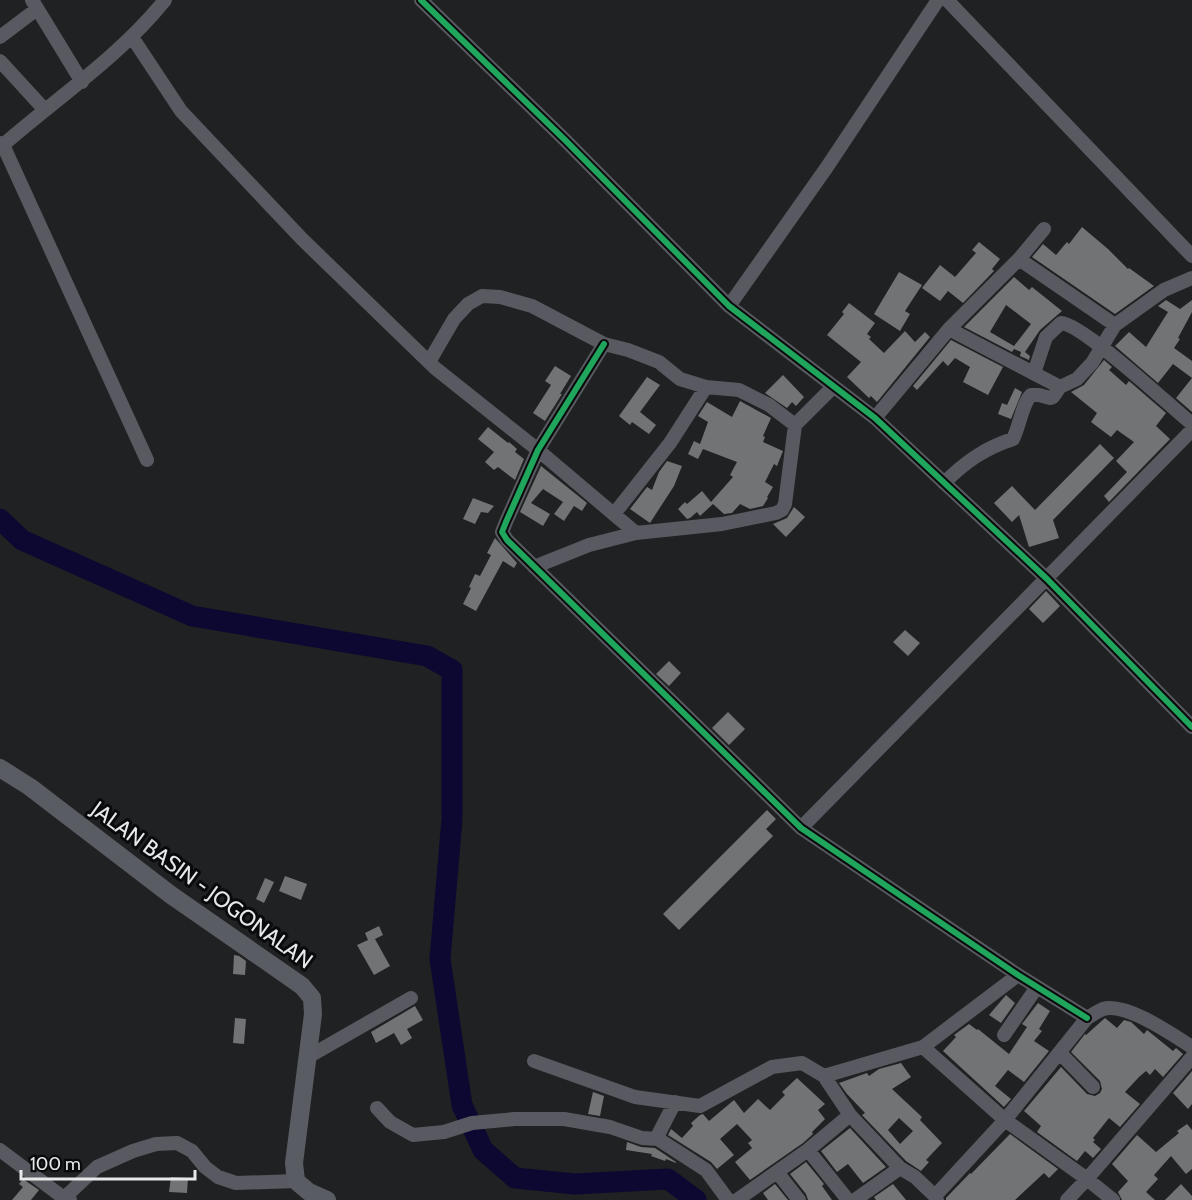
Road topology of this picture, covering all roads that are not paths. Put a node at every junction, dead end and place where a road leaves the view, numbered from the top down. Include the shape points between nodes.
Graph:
1 (421, 0) edge
2 (938, 0) edge
3 (947, 0) edge
4 (160, 2) edge
5 (34, 4) edge
6 (0, 37) edge
7 (132, 37) junction
8 (0, 61) edge
9 (82, 82) junction
10 (51, 105) junction
11 (1, 144) edge
12 (1044, 229) dead end
13 (1192, 256) edge
14 (1019, 259) junction
15 (1192, 278) edge
16 (729, 306) junction
17 (1115, 325) junction
18 (949, 329) junction
19 (604, 344) junction
20 (1102, 347) junction
21 (429, 362) junction
22 (1034, 373) junction
23 (706, 387) junction
24 (833, 387) junction
25 (1060, 387) junction
26 (875, 418) junction
27 (1192, 424) edge
28 (795, 425) junction
29 (1192, 430) edge
30 (538, 450) junction
31 (147, 460) dead end
32 (944, 483) junction
33 (614, 514) junction
34 (636, 533) junction
35 (534, 567) junction
36 (1047, 579) junction
37 (1192, 727) edge
38 (0, 768) edge
39 (801, 828) junction
40 (1018, 975) junction
41 (1037, 987) junction
42 (411, 998) dead end
43 (1087, 1018) junction
44 (1004, 1035) dead end
45 (923, 1047) junction
46 (1192, 1047) edge
47 (1060, 1053) junction
48 (308, 1057) junction
49 (1192, 1057) edge
50 (534, 1061) dead end
51 (824, 1076) junction
52 (1093, 1087) dead end
53 (675, 1102) junction
54 (378, 1108) dead end
55 (850, 1115) junction
56 (1005, 1120) junction
57 (658, 1138) junction
58 (0, 1150) edge
59 (808, 1150) junction
60 (900, 1168) junction
61 (777, 1172) junction
62 (1088, 1179) junction
63 (296, 1181) junction
64 (936, 1198) edge
65 (67, 1199) edge
66 (327, 1200) edge
67 (728, 1200) edge
68 (737, 1200) edge
69 (799, 1200) edge
70 (848, 1200) edge
71 (855, 1200) edge
72 (1067, 1200) edge
73 (1113, 1200) edge

1 - 16 street
2 - 16 street
3 - 13 street
4 - 7 street
5 - 6 street
5 - 9 street
7 - 9 street
7 - 21 street via 181,111 302,239
8 - 10 street
9 - 10 street
10 - 11 street
11 - 31 street
12 - 14 street
14 - 17 street
14 - 18 street
15 - 17 street via 1164,290
16 - 24 street
17 - 20 street
18 - 22 street
18 - 26 street
19 - 21 street via 532,306 482,296 454,319
19 - 23 street via 659,362 680,380
19 - 30 street
20 - 22 street via 1068,323 1061,323 1046,337
20 - 25 street via 1077,379
20 - 27 street
21 - 30 street
22 - 25 street
23 - 28 street via 739,390 769,405
23 - 33 street via 670,443
24 - 26 street
24 - 28 street
25 - 32 street via 1050,398 1032,395 1024,405 1012,439 975,456
26 - 32 street
28 - 34 street via 782,510 722,524
29 - 36 street
30 - 33 street
30 - 35 street via 502,532
32 - 36 street
33 - 34 street
34 - 35 street via 589,545
35 - 39 street
36 - 37 street
36 - 39 street
38 - 48 main road, JALAN BASIN - JOGONALAN via 171,896 302,986 312,998
39 - 40 street
40 - 41 street
40 - 45 street
41 - 43 street
41 - 44 street
42 - 48 street
43 - 46 street via 1105,1008 1127,1011 1161,1026
43 - 47 street
45 - 51 street
45 - 56 street
47 - 52 street
47 - 56 street
48 - 63 main road, JALAN BASIN - JOGONALAN via 294,1163
49 - 62 street
50 - 53 street via 635,1097
51 - 53 street via 802,1063 772,1067 700,1106
51 - 55 street
53 - 57 street
54 - 57 street via 390,1122 413,1135 444,1132 472,1123 564,1119 610,1127 642,1138
55 - 59 street
55 - 60 street
56 - 62 street
56 - 64 street
57 - 67 street via 706,1170
58 - 65 street
59 - 61 street
59 - 70 street
60 - 64 street
60 - 71 street
61 - 68 street
61 - 69 street
62 - 72 street
62 - 73 street
63 - 65 street via 236,1183 218,1177 192,1151 177,1143 156,1144 97,1167
63 - 66 main road

